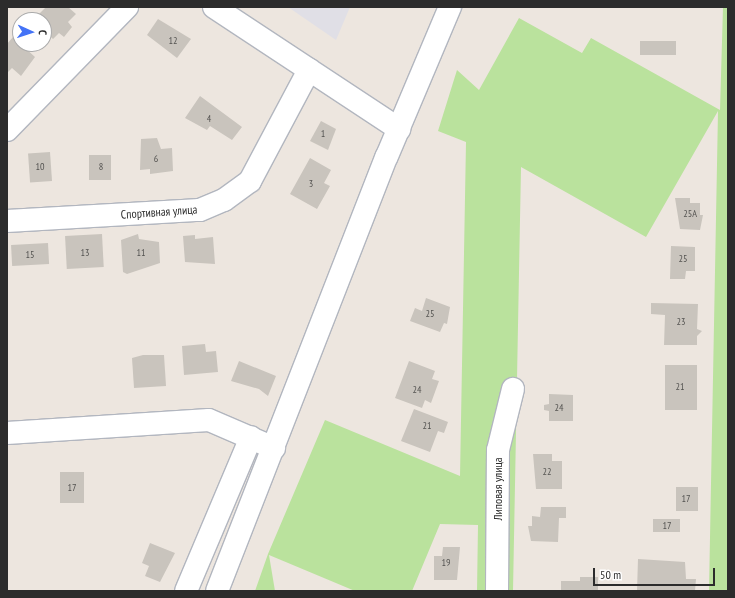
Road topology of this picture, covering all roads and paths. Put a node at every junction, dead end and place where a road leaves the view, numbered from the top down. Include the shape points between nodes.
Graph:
1 (127, 7) edge
2 (214, 7) edge
3 (450, 7) edge
4 (309, 70) junction
5 (399, 129) junction
6 (7, 130) edge
7 (7, 221) edge
8 (513, 389) dead end
9 (7, 434) edge
10 (251, 437) junction
11 (274, 448) junction
12 (186, 591) edge
13 (217, 591) edge
14 (497, 591) edge

1 - 6 street
2 - 4 street
3 - 5 street
4 - 5 street
4 - 7 street, Спортивная улица via 250,181 224,200 200,210
5 - 11 street
8 - 14 street, Липовая улица via 498,450
9 - 10 street via 209,420
10 - 11 street
10 - 12 street
11 - 13 street

